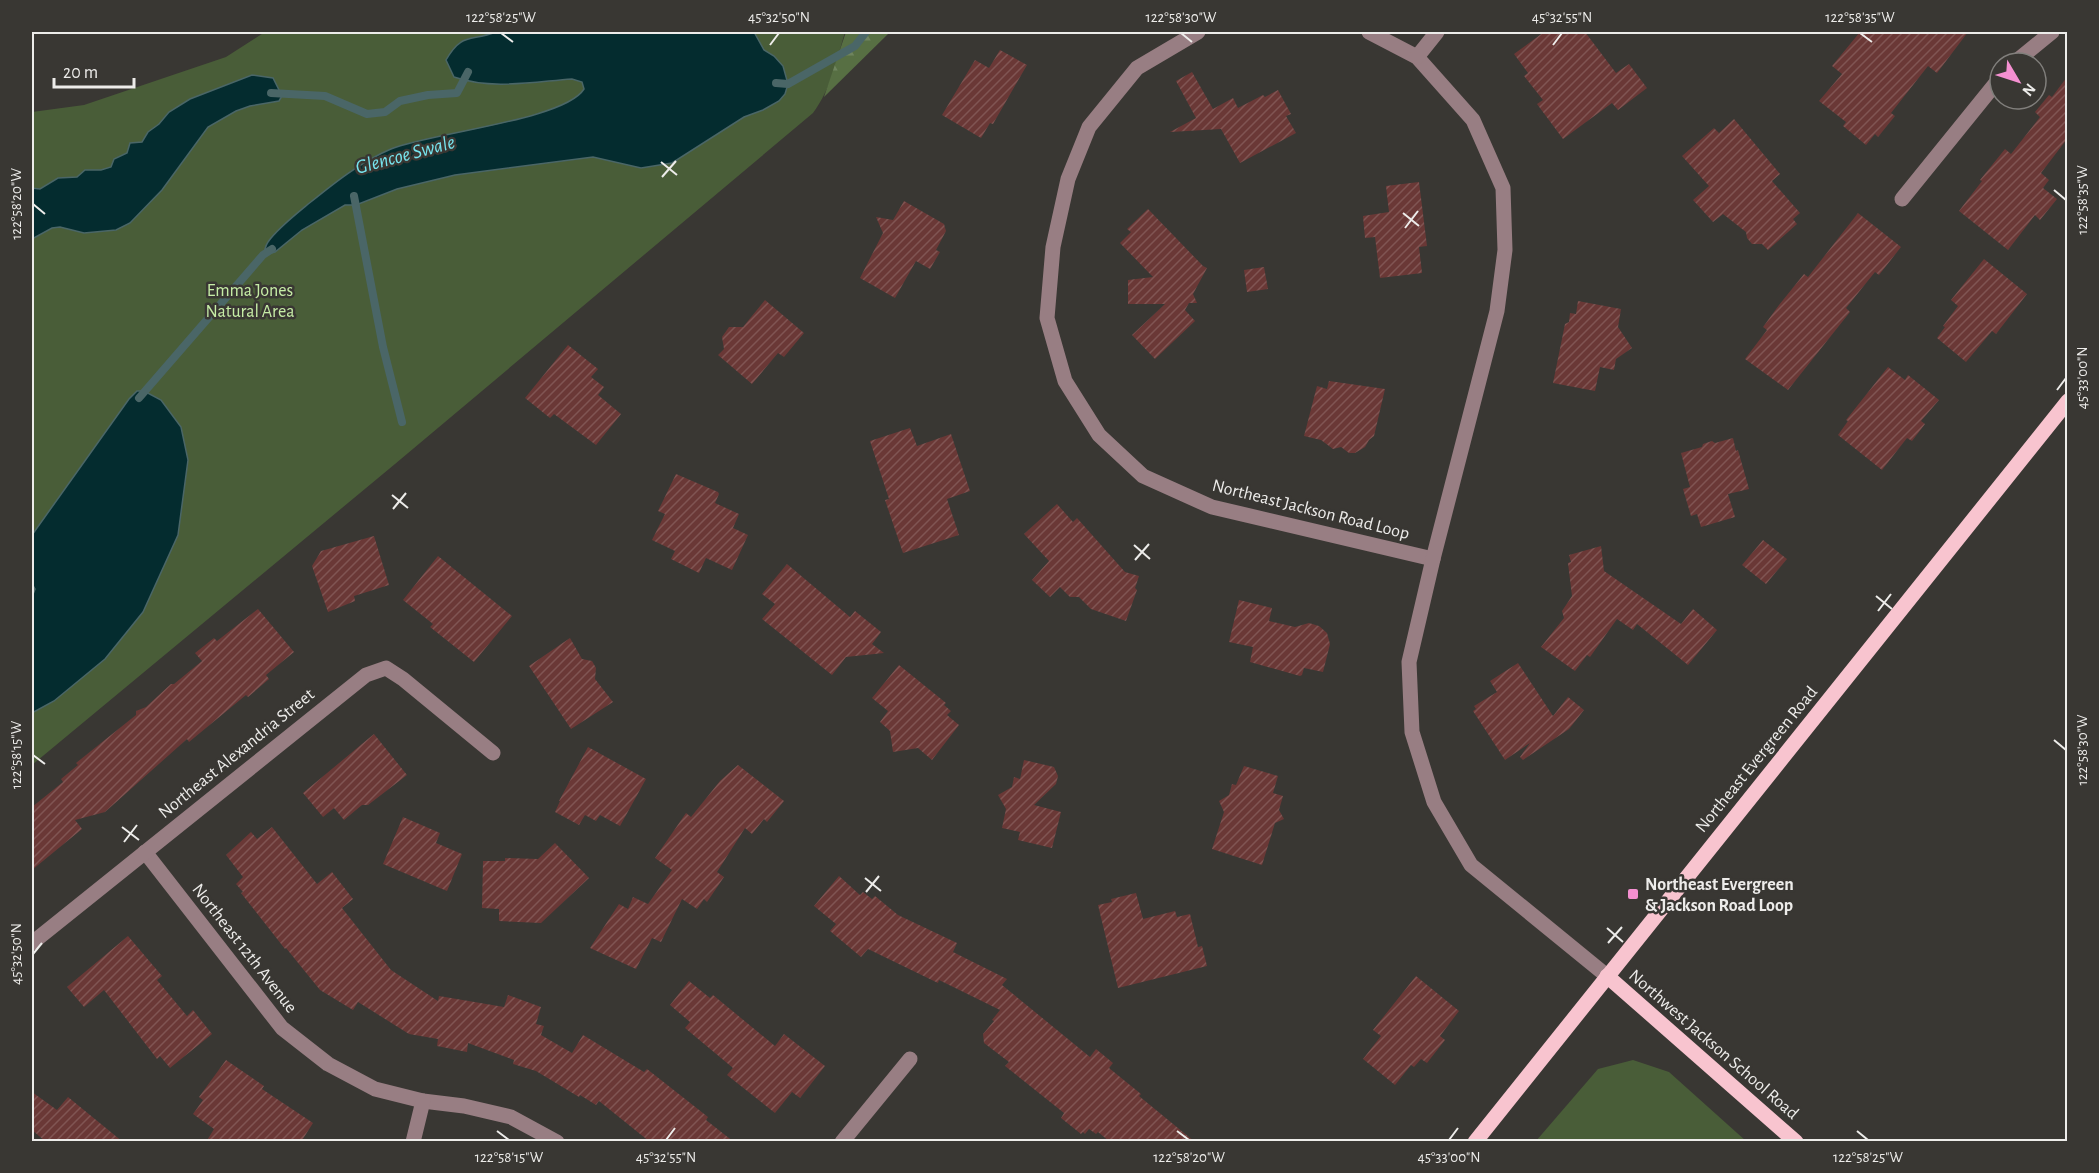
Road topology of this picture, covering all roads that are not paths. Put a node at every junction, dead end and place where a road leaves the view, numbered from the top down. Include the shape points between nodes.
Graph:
1 (1198, 32) edge
2 (1369, 32) edge
3 (1437, 32) edge
4 (2052, 32) edge
5 (2029, 51) edge
6 (1417, 57) junction
7 (1988, 93) edge
8 (1902, 199) dead end
9 (2067, 401) edge
10 (1433, 559) junction
11 (493, 753) dead end
12 (145, 852) junction
13 (32, 943) edge
14 (1607, 976) junction
15 (910, 1059) dead end
16 (423, 1101) junction
17 (413, 1142) edge
18 (557, 1142) edge
19 (842, 1142) edge
20 (1475, 1142) edge
21 (1796, 1142) edge

1 - 10 street, Northeast Jackson Road Loop via 1137,69 1089,127 1068,179 1053,247 1047,318 1065,381 1099,435 1143,476 1212,507
2 - 6 street
3 - 6 street
4 - 5 street
6 - 10 street via 1473,120 1503,188 1505,250 1497,311
7 - 8 street
9 - 14 main road, Northeast Evergreen Road
10 - 14 street via 1410,662 1412,732 1434,802 1471,865
11 - 12 street, Northeast Alexandria Street via 404,679 386,669 366,675 349,687
12 - 13 street, Northeast Alexandria Street
12 - 16 street, Northeast 12th Avenue via 282,1028 328,1064 375,1089
14 - 20 main road, Northeast Evergreen Road
14 - 21 main road, Northwest Jackson School Road
15 - 19 street
16 - 17 street
16 - 18 street, Northeast 12th Avenue via 511,1117

